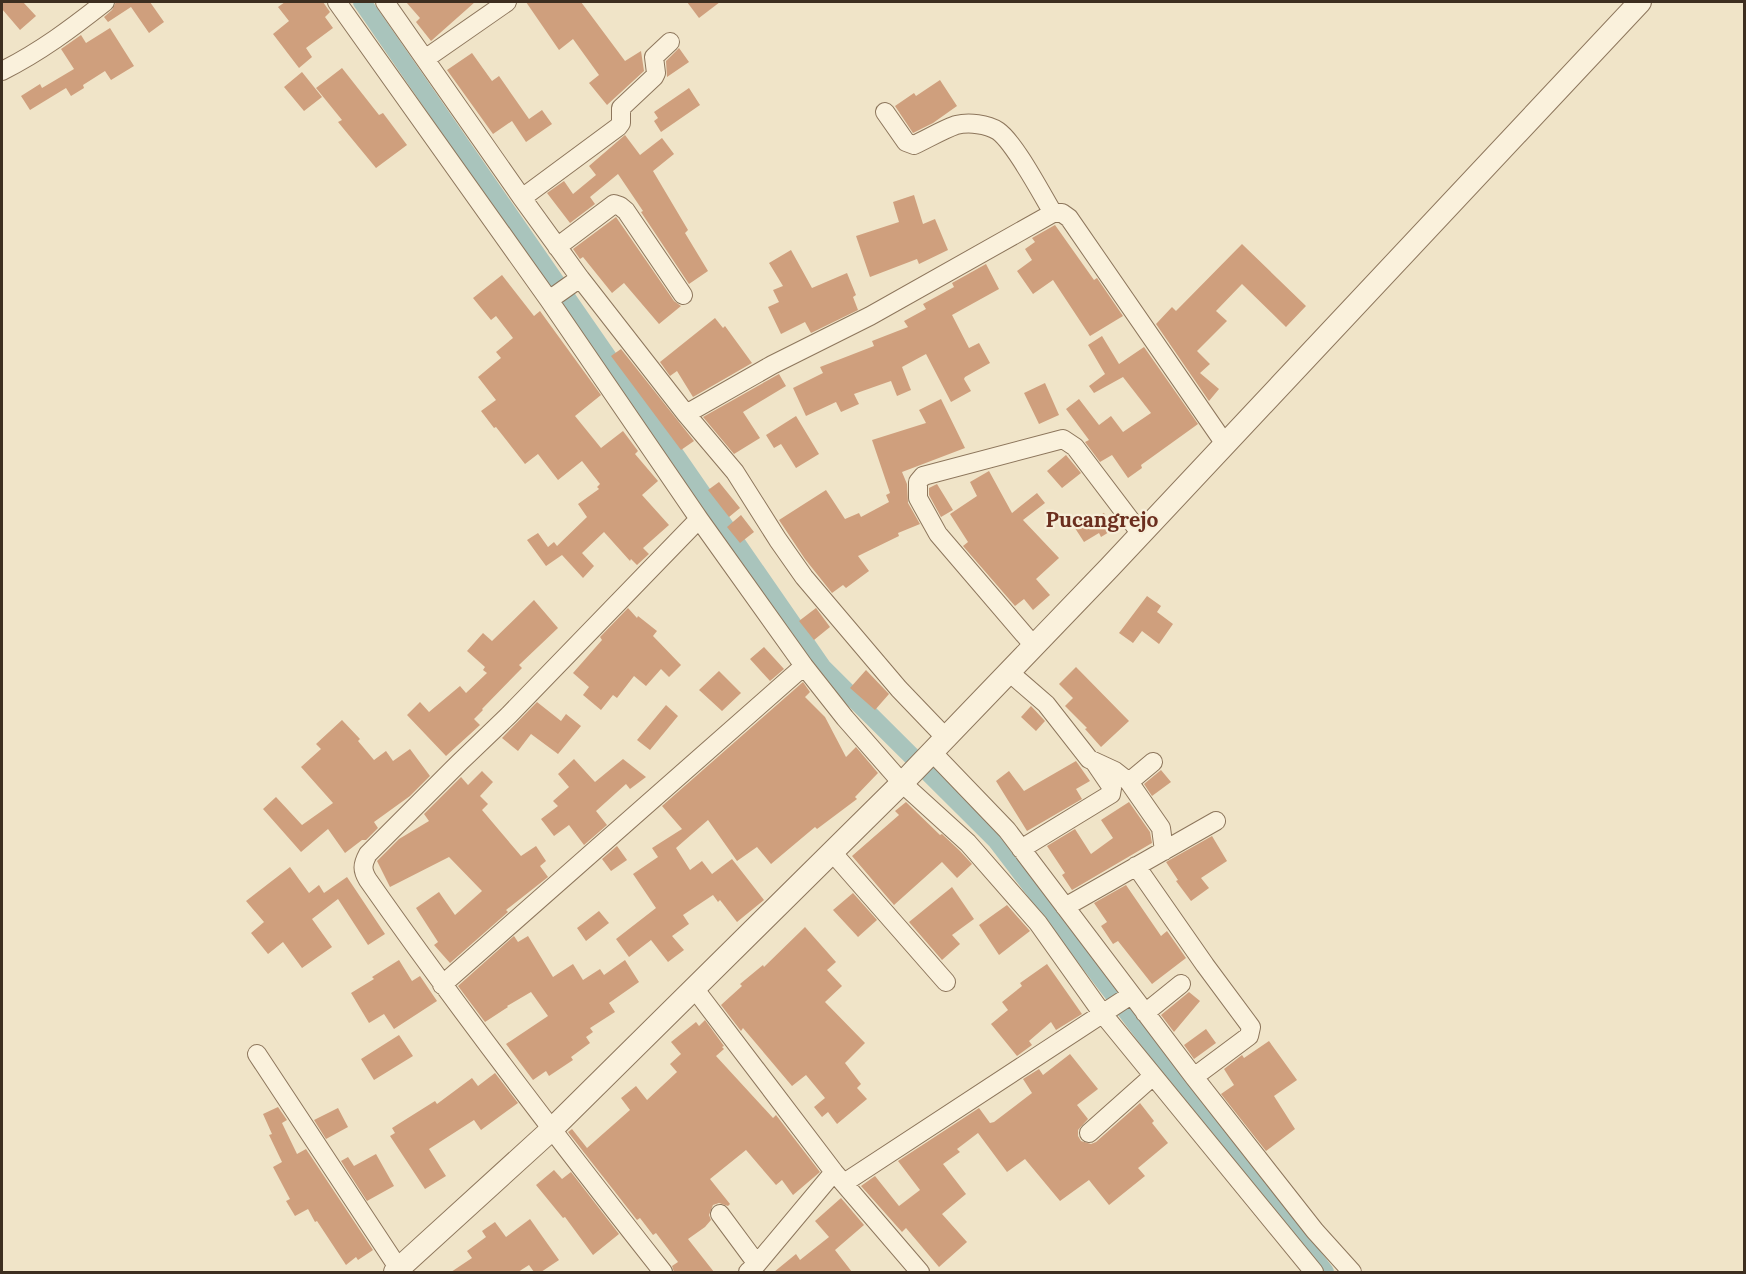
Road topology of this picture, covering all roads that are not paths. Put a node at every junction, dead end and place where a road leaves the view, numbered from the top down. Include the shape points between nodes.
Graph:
1 (105, 2) edge
2 (337, 2) edge
3 (385, 2) edge
4 (507, 2) edge
5 (1640, 2) edge
6 (670, 42) dead end
7 (425, 59) junction
8 (2, 71) edge
9 (885, 112) dead end
10 (522, 198) junction
11 (1053, 213) junction
12 (557, 247) junction
13 (564, 289) junction
14 (683, 295) dead end
15 (686, 414) junction
16 (1225, 444) junction
17 (699, 519) junction
18 (1141, 534) junction
19 (1034, 646) junction
20 (804, 666) junction
21 (1009, 672) junction
22 (936, 748) junction
23 (1095, 762) junction
24 (1153, 762) dead end
25 (906, 779) junction
26 (1129, 782) junction
27 (1216, 821) dead end
28 (1021, 849) junction
29 (1164, 851) junction
30 (832, 852) junction
31 (1136, 866) junction
32 (1065, 907) junction
33 (946, 982) dead end
34 (1181, 984) dead end
35 (442, 985) junction
36 (694, 988) junction
37 (1131, 995) junction
38 (1145, 1013) junction
39 (1102, 1014) junction
40 (257, 1054) dead end
41 (1153, 1076) junction
42 (1194, 1077) junction
43 (550, 1130) junction
44 (1089, 1133) dead end
45 (839, 1177) junction
46 (720, 1214) dead end
47 (752, 1268) edge
48 (397, 1271) edge
49 (663, 1272) edge
50 (920, 1272) edge
51 (1314, 1272) edge
52 (1352, 1272) edge

1 - 8 street via 62,36
2 - 13 street
3 - 7 street
4 - 7 street
5 - 16 street
6 - 10 street via 654,57 654,77 621,108 618,127
7 - 10 street
9 - 11 street via 906,142 914,146 957,125 974,124 998,131
10 - 12 street
11 - 15 street
11 - 16 street via 1069,218
12 - 13 street
12 - 14 street via 614,204 620,206
13 - 15 street
13 - 17 street
15 - 22 street via 735,472 804,577 899,689
16 - 18 street
17 - 20 street
17 - 35 street via 376,846 363,864 368,880
18 - 19 street
18 - 19 street via 1075,447 1063,439 923,476 918,482 918,498 938,534
19 - 21 street
20 - 25 street via 845,718
20 - 35 street
21 - 22 street
21 - 23 street via 1046,704 1080,749
22 - 25 street
22 - 28 street
23 - 26 street
23 - 28 street via 1112,788 1111,794
24 - 26 street
25 - 30 street
25 - 39 street via 1038,923
26 - 29 street via 1161,828
27 - 29 street
28 - 32 street
29 - 31 street
30 - 33 street
30 - 36 street
31 - 32 street
31 - 42 street via 1251,1027 1249,1036
32 - 37 street
34 - 38 street
35 - 43 street
36 - 43 street
36 - 45 street
37 - 38 street
37 - 39 street
38 - 42 street
39 - 41 street
39 - 45 street
40 - 48 street
41 - 44 street
41 - 51 street
42 - 52 street
43 - 48 street
43 - 49 street
45 - 47 street
45 - 50 street
46 - 47 street

